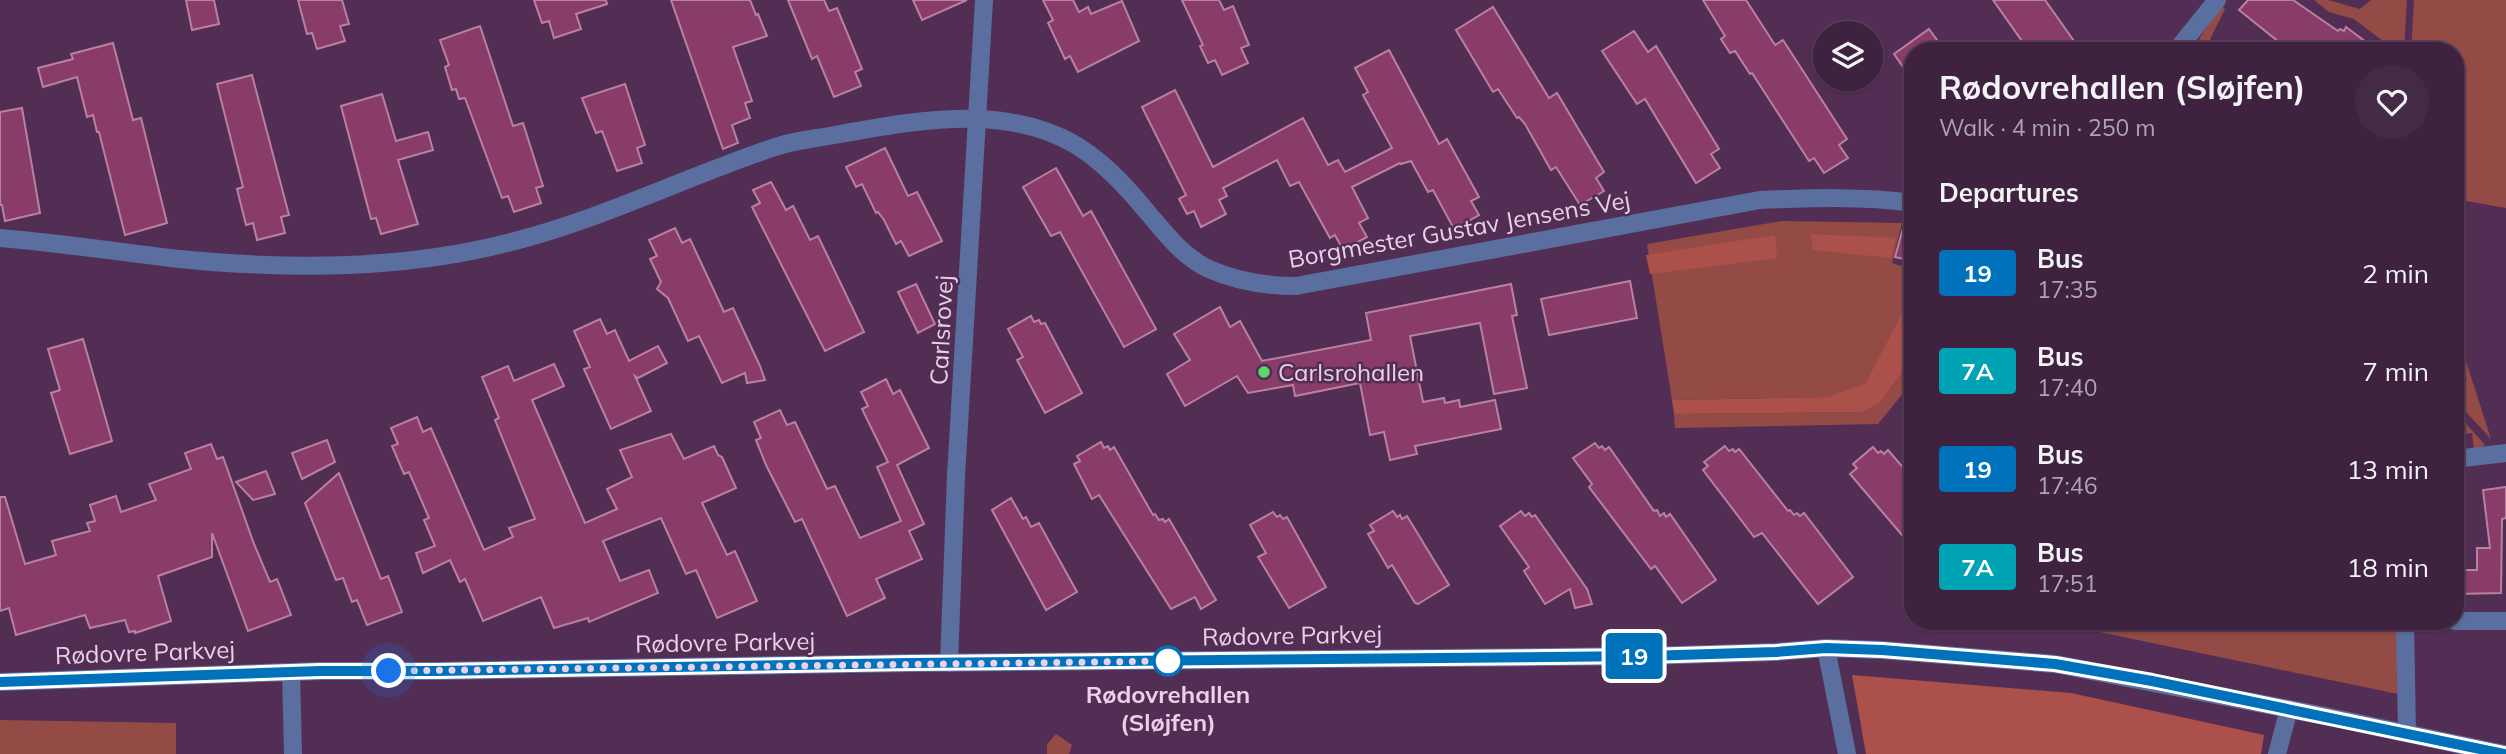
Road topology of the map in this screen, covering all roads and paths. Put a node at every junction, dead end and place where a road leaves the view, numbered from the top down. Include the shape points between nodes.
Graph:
1 (984, 0) edge
2 (2217, 0) edge
3 (2183, 42) edge
4 (978, 119) junction
5 (1904, 203) edge
6 (0, 238) edge
7 (2506, 453) edge
8 (2464, 458) edge
9 (2464, 621) edge
10 (2506, 621) edge
11 (2405, 630) edge
12 (1826, 648) junction
13 (949, 663) junction
14 (291, 672) junction
15 (0, 682) edge
16 (2289, 709) junction
17 (2407, 733) junction
18 (293, 754) edge
19 (1847, 754) edge
20 (2277, 754) edge
21 (2504, 754) edge

1 - 4 street, Carlsrovej
2 - 3 street
4 - 5 street, Borgmester Gustav Jensens Vej via 1020,122 1052,131 1089,153 1123,182 1175,246 1207,268 1268,286 1296,286 1760,200 1825,197
4 - 6 street, Borgmester Gustav Jensens Vej via 893,124 779,145 514,242 376,265 236,263
4 - 13 street, Carlsrovej
7 - 8 street
9 - 10 street
11 - 17 street
12 - 13 street, Rødovre Parkvej via 1645,656
12 - 16 street, Rødovre Parkvej via 2055,664
12 - 19 street
13 - 14 street, Rødovre Parkvej
14 - 15 street, Rødovre Parkvej
14 - 18 street
16 - 17 street, Rødovre Parkvej
16 - 20 street
17 - 21 street, Rødovre Parkvej

